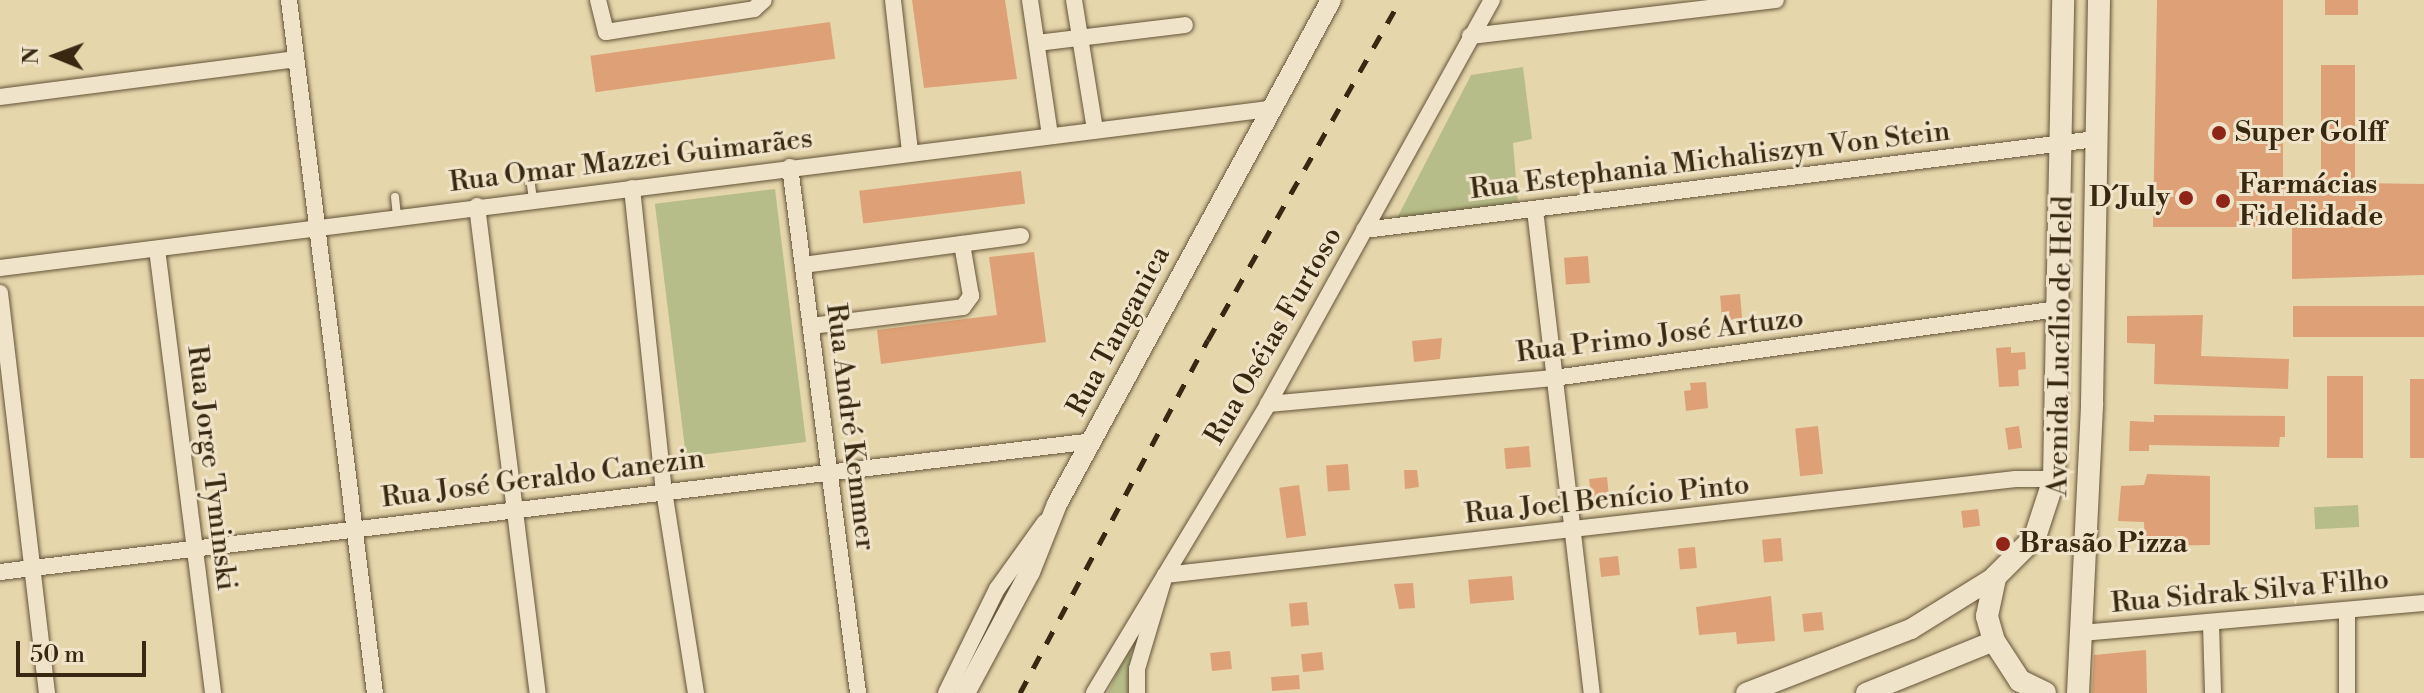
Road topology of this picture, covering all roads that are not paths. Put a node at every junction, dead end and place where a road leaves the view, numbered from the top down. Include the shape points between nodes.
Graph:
1 (289, 0) edge
2 (598, 0) edge
3 (764, 0) edge
4 (893, 0) edge
5 (1030, 0) edge
6 (1074, 0) edge
7 (1331, 0) edge
8 (1492, 0) edge
9 (1776, 0) edge
10 (2063, 0) edge
11 (2099, 0) edge
12 (1185, 25) dead end
13 (1470, 36) junction
14 (1080, 38) junction
15 (1037, 43) junction
16 (295, 59) junction
17 (0, 97) edge
18 (1269, 109) junction
19 (1095, 130) junction
20 (1050, 136) junction
21 (2096, 139) junction
22 (2062, 142) junction
23 (910, 152) junction
24 (790, 167) junction
25 (530, 178) dead end
26 (632, 188) junction
27 (395, 197) dead end
28 (533, 200) junction
29 (477, 206) junction
30 (1535, 210) junction
31 (397, 216) junction
32 (315, 228) junction
33 (1364, 230) junction
34 (1021, 236) dead end
35 (962, 244) junction
36 (157, 249) junction
37 (803, 265) junction
38 (0, 268) edge
39 (0, 293) edge
40 (2058, 309) junction
41 (811, 326) junction
42 (1554, 378) junction
43 (1268, 404) junction
44 (1093, 441) junction
45 (829, 470) junction
46 (2054, 479) junction
47 (2088, 480) junction
48 (664, 491) junction
49 (1057, 504) junction
50 (515, 509) junction
51 (354, 529) junction
52 (1570, 530) junction
53 (196, 548) junction
54 (29, 568) junction
55 (0, 572) edge
56 (1165, 575) junction
57 (1995, 577) junction
58 (2424, 603) edge
59 (2347, 610) junction
60 (2211, 624) junction
61 (2081, 633) junction
62 (1994, 641) junction
63 (47, 693) edge
64 (213, 693) edge
65 (375, 693) edge
66 (538, 693) edge
67 (696, 693) edge
68 (858, 693) edge
69 (946, 693) edge
70 (965, 693) edge
71 (1094, 693) edge
72 (1137, 693) edge
73 (1592, 693) edge
74 (1746, 693) edge
75 (1866, 693) edge
76 (2044, 693) edge
77 (2078, 693) edge
78 (2213, 693) edge
79 (2347, 693) edge

1 - 16 street
2 - 3 street via 606,32 754,9
4 - 23 street
5 - 15 street
6 - 14 street
7 - 18 street, Rua Tanganica
8 - 13 street, Rua Oséias Furtoso
9 - 13 street
10 - 22 main road, Avenida Lucílio de Held
11 - 21 main road, Avenida Lucílio de Held
12 - 14 street
13 - 33 street, Rua Oséias Furtoso
14 - 15 street
14 - 19 street
15 - 20 street
16 - 17 street
16 - 32 street
18 - 19 street, Rua Omar Mazzei Guimarães
18 - 44 street, Rua Tanganica
19 - 20 street, Rua Omar Mazzei Guimarães
20 - 23 street, Rua Omar Mazzei Guimarães
21 - 22 street, Rua Estephania Michaliszyn Von Stein
21 - 47 main road, Avenida Lucílio de Held
22 - 30 street, Rua Estephania Michaliszyn Von Stein
22 - 40 main road, Avenida Lucílio de Held
23 - 24 street, Rua Omar Mazzei Guimarães
24 - 26 street, Rua Omar Mazzei Guimarães
24 - 37 street, Rua André Kemmer
25 - 28 lane
26 - 28 street, Rua Omar Mazzei Guimarães
26 - 48 street
27 - 31 lane
28 - 29 street, Rua Omar Mazzei Guimarães
29 - 31 street, Rua Omar Mazzei Guimarães
29 - 50 street
30 - 33 street, Rua Estephania Michaliszyn Von Stein
30 - 42 street
31 - 32 street, Rua Omar Mazzei Guimarães
32 - 36 street, Rua Omar Mazzei Guimarães
32 - 51 street
33 - 43 street, Rua Oséias Furtoso
34 - 35 street
35 - 37 street
35 - 41 street via 971,296 963,307
36 - 38 street, Rua Omar Mazzei Guimarães
36 - 53 street, Rua Jorge Tyminski
37 - 41 street, Rua André Kemmer
39 - 54 street
40 - 42 street, Rua Primo José Artuzo
40 - 46 main road, Avenida Lucílio de Held
41 - 45 street, Rua André Kemmer
42 - 43 street, Rua Primo José Artuzo
42 - 52 street
43 - 56 street, Rua Oséias Furtoso
44 - 45 street, Rua José Geraldo Canezin
44 - 49 street, Rua Tanganica
45 - 48 street, Rua José Geraldo Canezin
45 - 68 street, Rua André Kemmer
46 - 47 main road
46 - 52 street, Rua Joel Benício Pinto
46 - 57 main road, Avenida Lucílio de Held via 2035,537
47 - 61 main road, Avenida Lucílio de Held
48 - 50 street, Rua José Geraldo Canezin
48 - 67 street
49 - 69 street via 997,589
49 - 70 street, Rua Tanganica via 1030,572
50 - 51 street, Rua José Geraldo Canezin
50 - 66 street
51 - 53 street, Rua José Geraldo Canezin
51 - 65 street
52 - 56 street, Rua Joel Benício Pinto
52 - 73 street
53 - 54 street, Rua José Geraldo Canezin
53 - 64 street, Rua Jorge Tyminski
54 - 55 street, Rua José Geraldo Canezin
54 - 63 street
56 - 71 street, Rua Oséias Furtoso
56 - 72 street via 1137,669
57 - 62 main road via 1987,616
57 - 74 street via 1911,629
58 - 59 street, Rua Sidrak Silva Filho
59 - 60 street, Rua Sidrak Silva Filho
59 - 79 street
60 - 61 street, Rua Sidrak Silva Filho
60 - 78 street
61 - 77 main road, Avenida Lucílio de Held
62 - 75 street
62 - 76 main road via 2020,681

